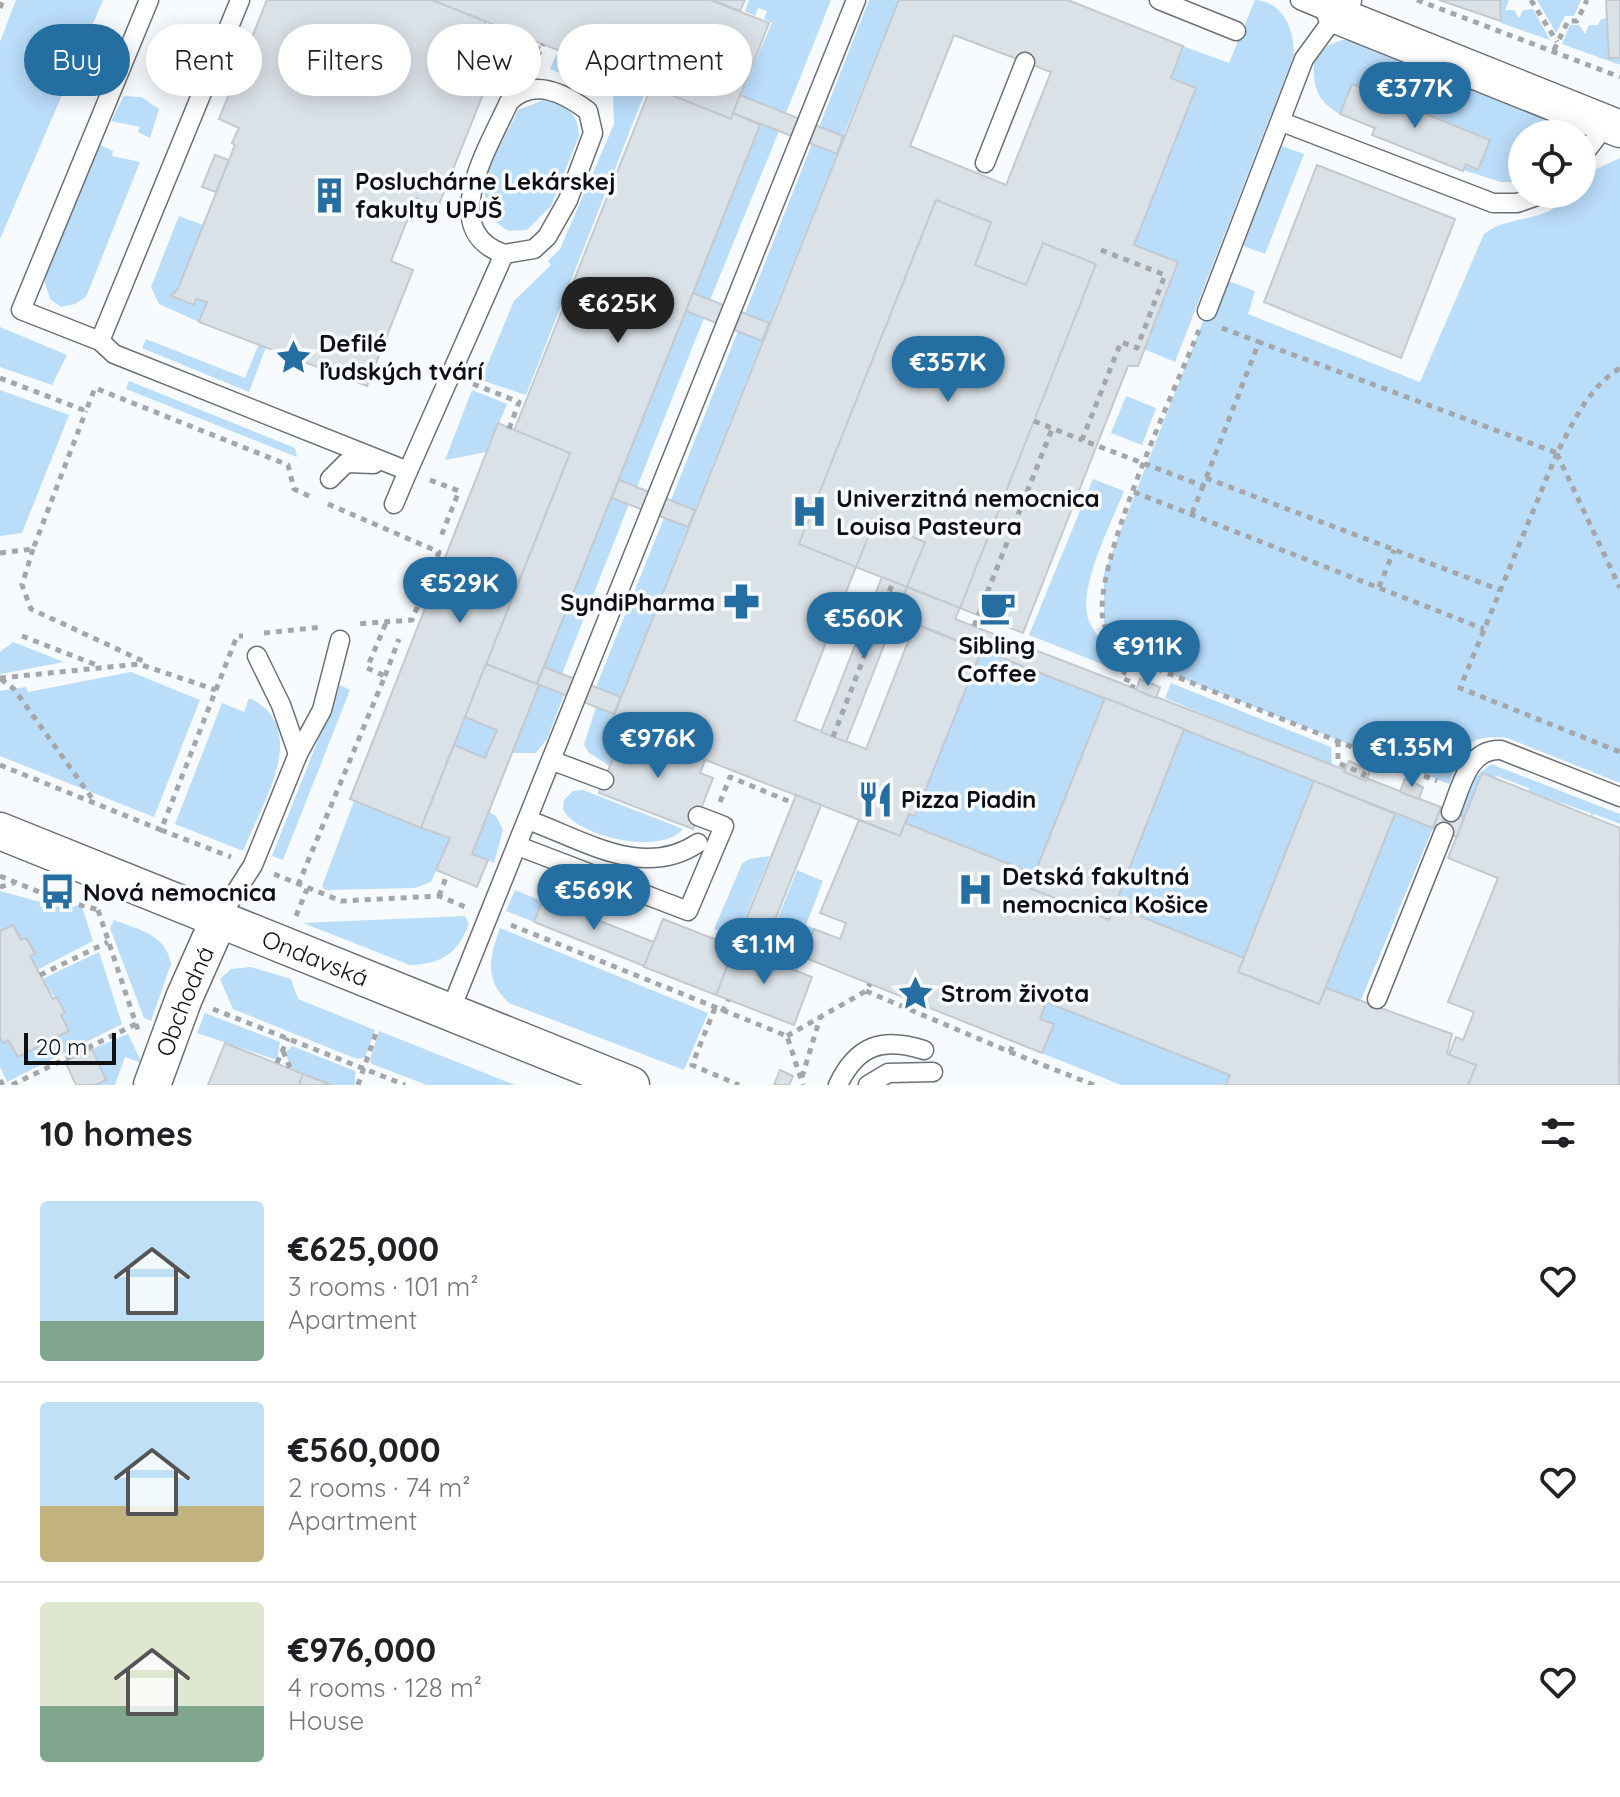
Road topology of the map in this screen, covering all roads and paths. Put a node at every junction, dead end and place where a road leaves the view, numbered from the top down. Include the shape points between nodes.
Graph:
1 (3, 0) edge
2 (149, 0) edge
3 (240, 0) edge
4 (856, 0) edge
5 (1159, 0) edge
6 (1300, 0) edge
7 (1417, 0) edge
8 (1531, 0) edge
9 (1587, 0) edge
10 (0, 8) edge
11 (1339, 8) edge
12 (1236, 31) dead end
13 (1557, 42) junction
14 (541, 47) joint
15 (1554, 50) junction
16 (1025, 62) dead end
17 (1620, 77) edge
18 (1282, 122) junction
19 (1613, 126) edge
20 (1596, 142) edge
21 (985, 163) dead end
22 (1508, 203) edge
23 (1101, 250) dead end
24 (504, 254) junction
25 (1205, 316) junction
26 (100, 341) junction
27 (1259, 342) junction
28 (1620, 368) edge
29 (450, 374) junction
30 (0, 378) edge
31 (86, 411) junction
32 (1034, 421) dead end
33 (509, 429) dead end
34 (1052, 429) junction
35 (1082, 440) junction
36 (344, 445) junction
37 (1557, 453) junction
38 (1146, 464) junction
39 (408, 471) junction
40 (1206, 478) junction
41 (1203, 486) junction
42 (1134, 492) junction
43 (1192, 513) junction
44 (440, 539) dead end
45 (33, 549) junction
46 (1394, 550) junction
47 (0, 553) edge
48 (428, 580) junction
49 (893, 582) dead end
50 (435, 583) dead end
51 (1379, 587) junction
52 (1620, 588) edge
53 (1500, 590) junction
54 (386, 622) junction
55 (974, 626) dead end
56 (1484, 629) junction
57 (339, 631) junction
58 (22, 636) dead end
59 (399, 639) dead end
60 (257, 656) dead end
61 (1130, 658) junction
62 (104, 667) junction
63 (160, 669) junction
64 (385, 676) junction
65 (0, 678) edge
66 (1132, 688) dead end
67 (216, 690) junction
68 (833, 737) dead end
69 (1338, 741) junction
70 (1620, 752) edge
71 (298, 754) junction
72 (553, 761) junction
73 (0, 765) edge
74 (1362, 779) dead end
75 (604, 780) dead end
76 (1460, 790) junction
77 (1620, 797) edge
78 (793, 803) dead end
79 (97, 804) junction
80 (1451, 812) dead end
81 (705, 819) joint
82 (528, 820) junction
83 (161, 830) junction
84 (0, 831) edge
85 (1444, 832) dead end
86 (698, 843) dead end
87 (518, 846) junction
88 (253, 865) junction
89 (447, 875) dead end
90 (0, 876) edge
91 (298, 885) junction
92 (0, 887) edge
93 (439, 896) junction
94 (97, 909) dead end
95 (489, 916) junction
96 (220, 917) junction
97 (108, 942) junction
98 (40, 975) dead end
99 (870, 984) dead end
100 (866, 991) junction
101 (1377, 999) dead end
102 (728, 1000) dead end
103 (715, 1008) junction
104 (451, 1009) junction
105 (722, 1012) junction
106 (820, 1017) junction
107 (136, 1024) junction
108 (377, 1030) dead end
109 (787, 1036) junction
110 (141, 1038) dead end
111 (288, 1038) dead end
112 (1014, 1042) dead end
113 (283, 1050) junction
114 (924, 1050) dead end
115 (1010, 1052) junction
116 (277, 1063) dead end
117 (290, 1068) dead end
118 (933, 1072) dead end
119 (802, 1081) edge
120 (12, 1085) edge
121 (152, 1085) edge
122 (358, 1085) edge
123 (631, 1085) edge
124 (739, 1085) edge
125 (838, 1085) edge
126 (868, 1085) edge
127 (1094, 1085) edge

1 - 10 path
2 - 26 lane via 21,310
3 - 26 lane
4 - 72 lane
5 - 12 lane
6 - 11 lane
7 - 15 path
8 - 13 path
9 - 13 path via 1577,21 1568,21
11 - 18 lane via 1304,59
11 - 19 street
13 - 15 path
14 - 14 path via 534,64 482,45 488,28
15 - 17 path
16 - 21 lane
18 - 22 lane via 1493,203
18 - 25 lane
19 - 20 lane
23 - 35 path via 1165,275 1137,348 1121,342
24 - 24 lane via 534,249 547,237 568,200 593,133 588,111 546,89 518,93 509,102 473,186 470,221 489,249
24 - 29 lane
25 - 27 path
25 - 38 path
26 - 36 lane via 114,354
27 - 37 path
27 - 40 path
28 - 37 path via 1587,398
29 - 33 path via 519,402
29 - 39 lane
30 - 31 path
31 - 45 path
31 - 48 path via 95,388 288,465 294,489 439,552
32 - 34 path
34 - 35 path
34 - 55 path
35 - 38 path
36 - 39 lane
36 - 39 lane via 330,479 346,463 382,466 396,489 394,504
37 - 52 path
37 - 53 path
38 - 41 path
38 - 42 path
39 - 44 path via 459,491
40 - 41 path
40 - 46 path
41 - 43 path
42 - 43 path
42 - 61 path via 1112,547 1102,598 1113,643
43 - 51 path
45 - 47 path
45 - 63 path via 22,585 31,609
46 - 51 path
46 - 53 path
48 - 50 path
48 - 54 path via 412,620
49 - 68 path
51 - 56 path
53 - 56 path
54 - 57 path
54 - 64 path via 367,668
56 - 70 path via 1460,688
57 - 67 path via 237,636
57 - 71 lane via 322,710
58 - 62 path
59 - 64 path
60 - 71 lane
61 - 66 path via 1122,678 1134,683
61 - 69 path
62 - 63 path via 139,664
62 - 65 path
63 - 67 path
64 - 91 path
65 - 79 path via 14,689
67 - 83 path
69 - 74 path via 1338,763 1364,774
69 - 76 path
71 - 88 lane
72 - 75 lane
72 - 82 lane
73 - 79 path
76 - 77 lane via 1473,761 1491,749
76 - 80 lane
78 - 81 path via 730,777
79 - 83 path
81 - 87 lane via 724,826 688,911
82 - 86 lane via 640,860 670,858
82 - 87 lane
83 - 88 path
84 - 96 street, Ondavská
85 - 101 lane
87 - 95 lane
88 - 91 path
88 - 96 lane
89 - 93 path
90 - 92 path via 17,883
91 - 93 path via 341,901
93 - 95 path
94 - 97 path
95 - 103 path
95 - 104 lane
96 - 104 street, Ondavská
96 - 121 street, Obchodná
97 - 98 path
97 - 107 path
99 - 100 path
100 - 106 path
100 - 115 path
102 - 105 path
103 - 105 path
103 - 124 path via 692,1065
104 - 123 street, Ondavská
105 - 109 path
106 - 109 path
106 - 119 path
107 - 110 path
107 - 120 path
108 - 122 path
109 - 119 path
111 - 113 path
112 - 115 path
113 - 116 path
113 - 117 path
114 - 125 lane via 890,1044 864,1051 849,1063
115 - 127 path
118 - 126 lane via 888,1073

